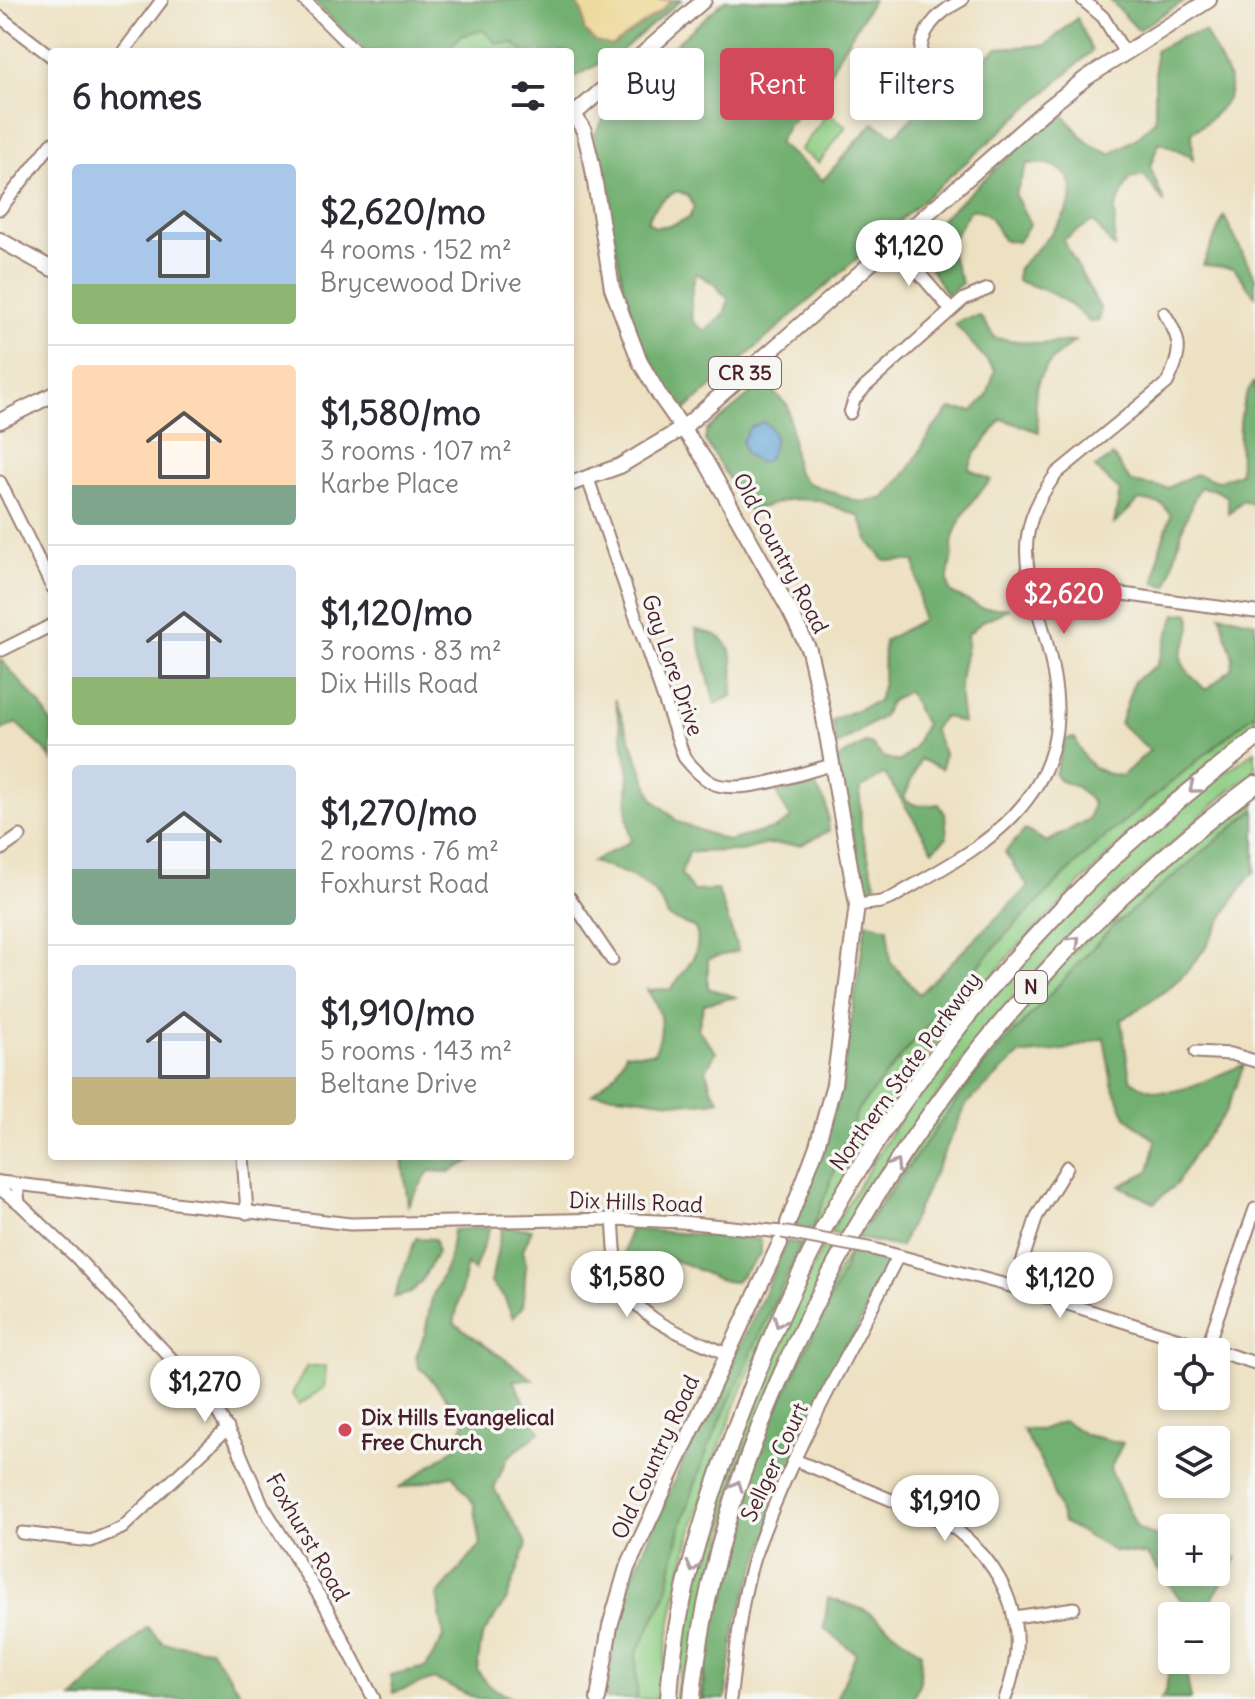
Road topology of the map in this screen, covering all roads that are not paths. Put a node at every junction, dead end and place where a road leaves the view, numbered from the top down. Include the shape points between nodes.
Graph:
1 (162, 0) edge
2 (304, 0) edge
3 (704, 0) edge
4 (962, 0) edge
5 (1083, 0) edge
6 (1209, 0) edge
7 (0, 17) edge
8 (126, 48) edge
9 (347, 48) edge
10 (921, 48) edge
11 (1125, 53) junction
12 (48, 54) edge
13 (574, 114) edge
14 (574, 118) edge
15 (48, 148) edge
16 (0, 209) edge
17 (0, 240) edge
18 (894, 244) junction
19 (48, 267) edge
20 (988, 289) dead end
21 (951, 310) junction
22 (1164, 313) dead end
23 (48, 397) edge
24 (850, 413) dead end
25 (0, 421) edge
26 (683, 428) junction
27 (588, 479) junction
28 (0, 482) edge
29 (574, 483) edge
30 (48, 579) edge
31 (1036, 603) junction
32 (1255, 612) edge
33 (48, 627) edge
34 (2, 650) dead end
35 (1255, 739) edge
36 (831, 765) junction
37 (1255, 784) edge
38 (20, 836) dead end
39 (0, 850) edge
40 (574, 904) edge
41 (857, 905) junction
42 (612, 960) dead end
43 (1196, 1052) dead end
44 (1255, 1061) edge
45 (243, 1160) edge
46 (1067, 1167) dead end
47 (0, 1182) edge
48 (17, 1184) junction
49 (0, 1189) edge
50 (19, 1203) junction
51 (1255, 1209) edge
52 (247, 1213) junction
53 (613, 1219) junction
54 (788, 1223) dead end
55 (780, 1243) dead end
56 (898, 1256) junction
57 (1014, 1287) junction
58 (1178, 1338) edge
59 (1210, 1338) edge
60 (727, 1354) junction
61 (1230, 1355) edge
62 (1255, 1363) edge
63 (228, 1428) junction
64 (795, 1460) junction
65 (22, 1533) dead end
66 (1074, 1608) dead end
67 (1015, 1617) junction
68 (374, 1699) edge
69 (598, 1699) edge
70 (669, 1699) edge
71 (692, 1699) edge
72 (730, 1699) edge
73 (1005, 1699) edge

1 - 8 street
2 - 9 street
3 - 13 main road
4 - 10 street via 932,22
5 - 11 street via 1103,17
6 - 11 main road, CR 35
7 - 12 street
11 - 18 main road, CR 35 via 1049,107
14 - 26 main road, Old Country Road via 584,131 622,317 650,380
15 - 16 street
17 - 19 main road
18 - 21 street
18 - 26 main road, CR 35
20 - 21 street
21 - 24 street via 865,387
22 - 31 street via 1177,331 1179,348 1167,383 1057,473 1034,511 1026,554
23 - 25 main road
26 - 27 main road, CR 35
26 - 36 main road, Old Country Road via 737,515 809,650
27 - 29 main road, CR 35
27 - 36 street, Gay Lore Drive via 684,757 697,773 729,788
28 - 30 street
31 - 32 street via 1115,593
31 - 41 street via 1058,689 1054,745 1037,786 1012,818 980,845 892,898
33 - 34 street
35 -> 70 highway, Northern State Parkway / N via 1120,851 1022,950 903,1102 852,1179 780,1317 724,1460 681,1613
36 - 41 main road, Old Country Road
71 -> 37 highway, Northern State Parkway / N via 709,1581 733,1498 764,1414 853,1231 949,1086 1033,986 1144,874
38 - 39 street
40 - 42 street
41 - 54 main road, Old Country Road via 834,1084
43 - 44 street
45 - 52 street
46 - 57 street via 1037,1216
47 - 48 street, Dix Hills Road
48 - 50 street
48 - 52 street, Dix Hills Road
49 - 50 street, Foxhurst Road
50 - 63 street, Foxhurst Road via 198,1384
51 - 59 street
52 - 53 street, Dix Hills Road via 367,1225
53 - 56 street, Dix Hills Road, bridge via 749,1228
53 - 60 street via 617,1263 629,1295 664,1326
55 - 60 main road, Old Country Road
56 - 57 street, Dix Hills Road
56 - 64 street, Sellger Court
57 - 58 street, Dix Hills Road
60 - 69 main road, Old Country Road via 627,1568 610,1626
61 - 62 street, Dix Hills Road
63 - 65 street via 122,1528 91,1541
63 - 68 street, Foxhurst Road via 263,1506 325,1605
64 - 67 street via 947,1523 986,1556
64 - 72 street, Sellger Court via 747,1586
66 - 67 street
67 - 73 street via 1015,1666

